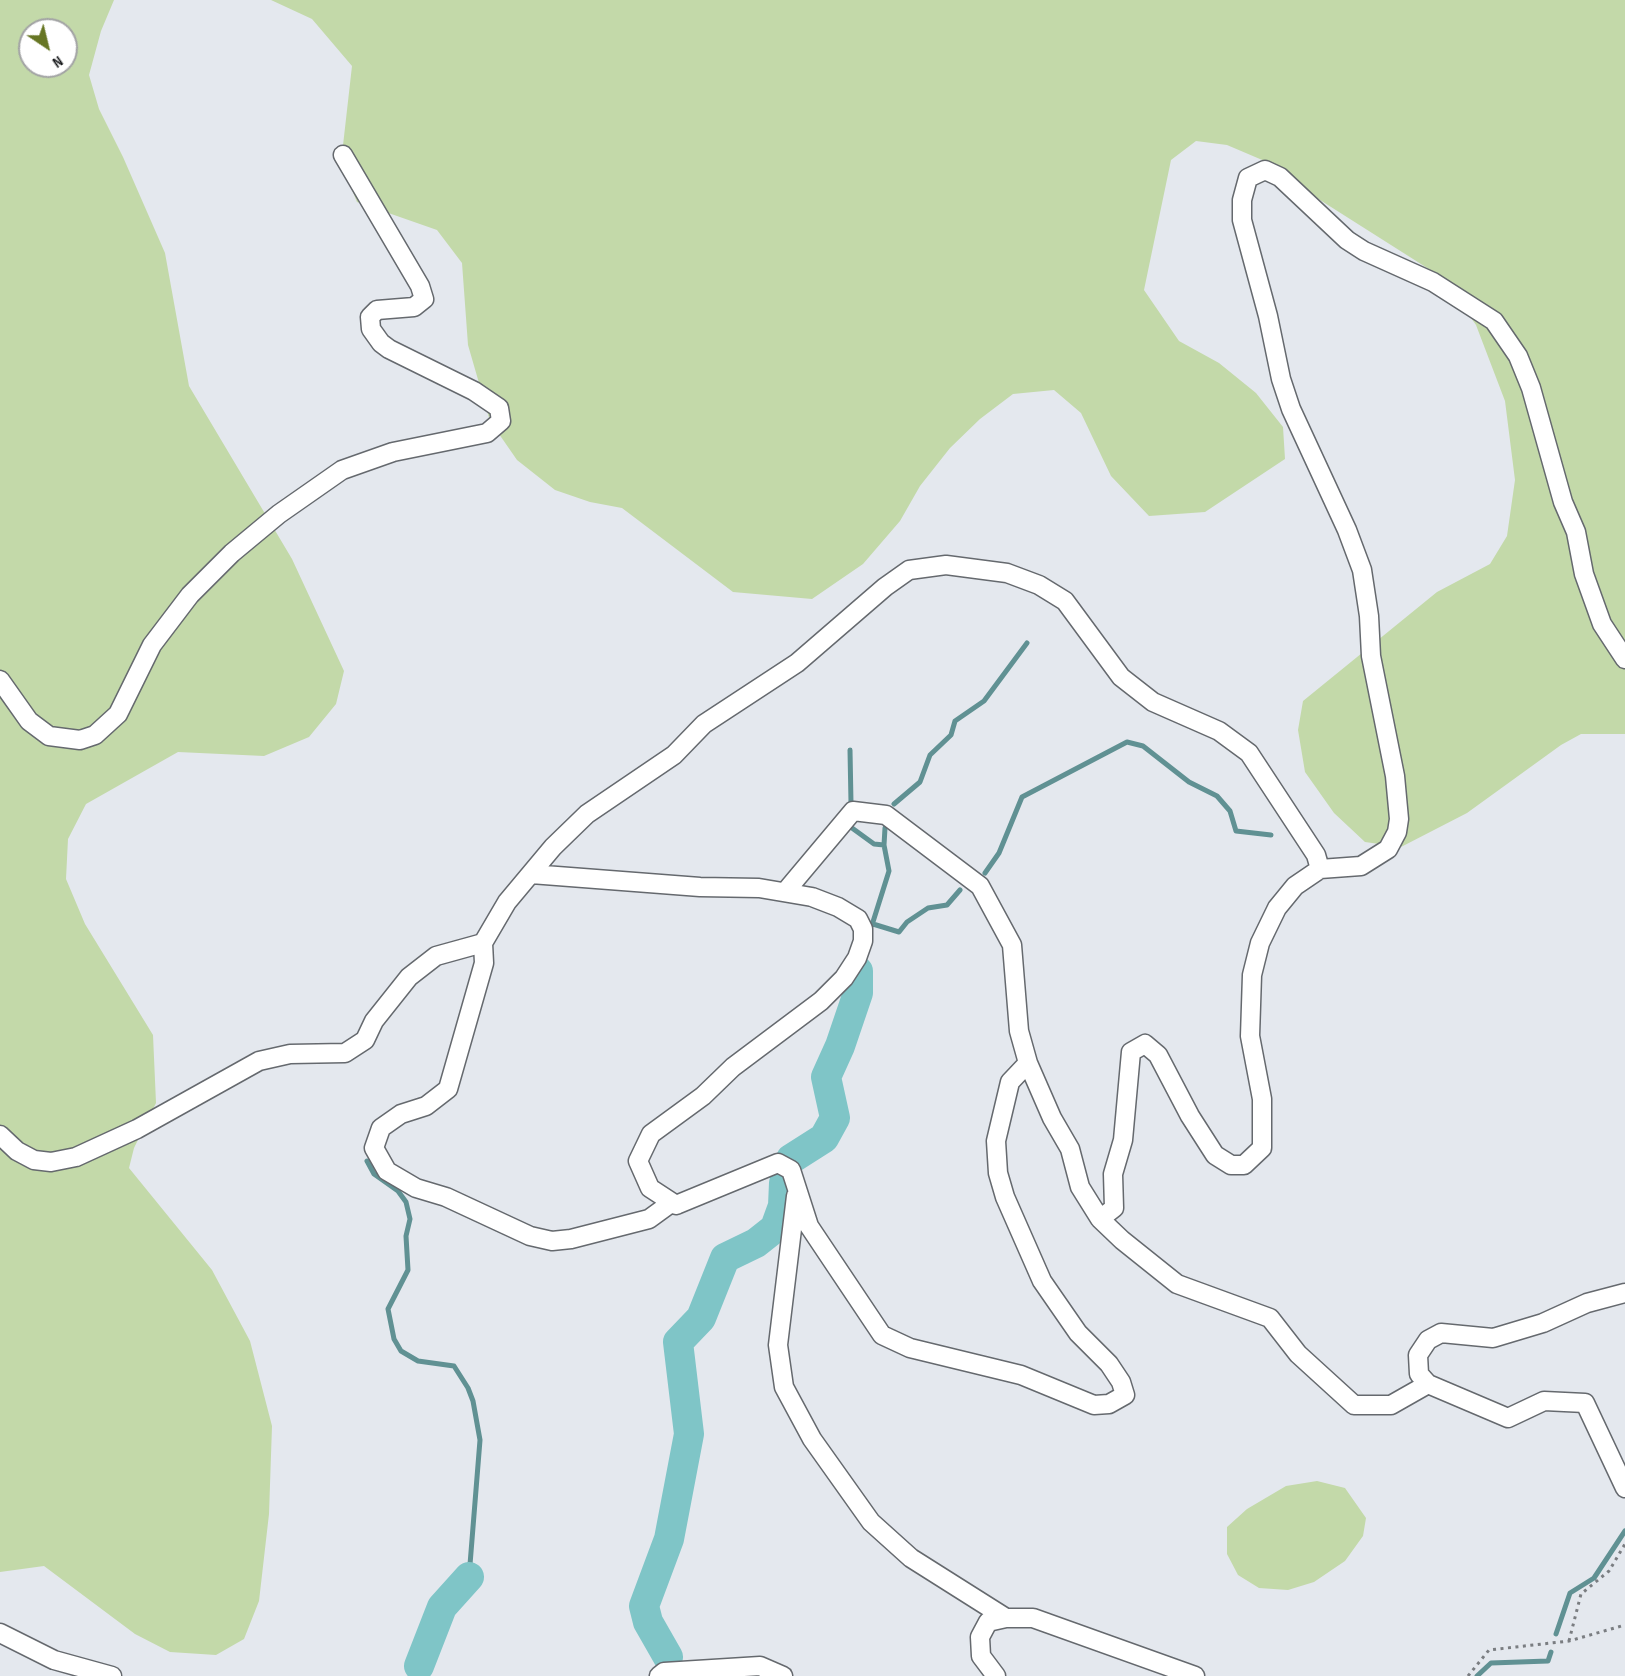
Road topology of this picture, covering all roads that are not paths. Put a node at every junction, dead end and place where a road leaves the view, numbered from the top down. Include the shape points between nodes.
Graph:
1 (343, 155) dead end
2 (1625, 659) edge
3 (0, 680) edge
4 (1320, 868) junction
5 (531, 874) junction
6 (784, 892) junction
7 (483, 943) junction
8 (1028, 1063) junction
9 (0, 1135) edge
10 (797, 1190) junction
11 (676, 1205) junction
12 (1100, 1218) junction
13 (1625, 1293) edge
14 (1428, 1384) junction
15 (1625, 1488) edge
16 (1006, 1618) junction
17 (0, 1633) edge
18 (112, 1676) edge
19 (659, 1676) edge
20 (783, 1676) edge
21 (996, 1676) edge
22 (1196, 1676) edge

1 - 3 street via 424,299 414,307 376,310 370,317 371,329 389,349 474,391 499,408 501,421 486,433 393,452 342,470 279,514 190,595 152,645 118,714 95,735 69,741 48,736 29,721
2 - 4 street via 1602,624 1584,574 1576,532 1563,502 1532,388 1518,356 1494,321 1432,282 1347,240 1280,177 1265,170 1248,178 1242,220 1281,379 1362,570 1371,656 1395,776 1399,819 1388,849 1360,866
4 - 5 street via 1316,855 1249,753 1219,731 1153,702 1121,677 1065,601 1040,585 1007,573 946,565 909,570 885,587 797,663 704,724 674,756 586,814
4 - 12 street via 1295,886 1277,908 1260,943 1252,975 1250,1036 1262,1099 1262,1148 1244,1165 1231,1165 1215,1155 1158,1055 1145,1044 1131,1052 1123,1140 1113,1174 1114,1208
5 - 6 street
5 - 7 street via 507,902
6 - 8 street via 853,811 886,815 980,886 1012,945 1019,1031
6 - 11 street via 812,897 858,919 863,940 844,978 821,1001 651,1134 638,1161 650,1188
7 - 9 street via 436,956 409,977 364,1040 345,1053 290,1054 259,1061 137,1129 76,1157 51,1162 34,1160
7 - 11 street via 484,963 448,1089 426,1106 401,1114 381,1128 374,1148 387,1171 416,1188 446,1197 530,1236 552,1240 649,1220 671,1203
8 - 10 street via 1010,1082 996,1141 998,1173 1042,1281 1078,1333 1121,1382 1125,1395 1109,1404 1094,1405 1021,1375 910,1348 882,1335 809,1226
8 - 12 street via 1070,1149 1080,1187
10 - 11 street via 791,1170 778,1163
10 - 16 street via 778,1345 784,1387 812,1439 871,1522 911,1557
12 - 14 street via 1177,1284 1270,1318 1298,1354 1354,1406 1391,1405
13 - 14 street via 1587,1302 1543,1323 1493,1338 1441,1333 1428,1340 1418,1355 1419,1374
14 - 15 street via 1508,1418 1544,1401 1585,1403
16 - 21 street via 988,1622 980,1637 981,1656
16 - 22 street via 1048,1622
17 - 18 street via 54,1660
19 - 20 street via 664,1672 760,1665

